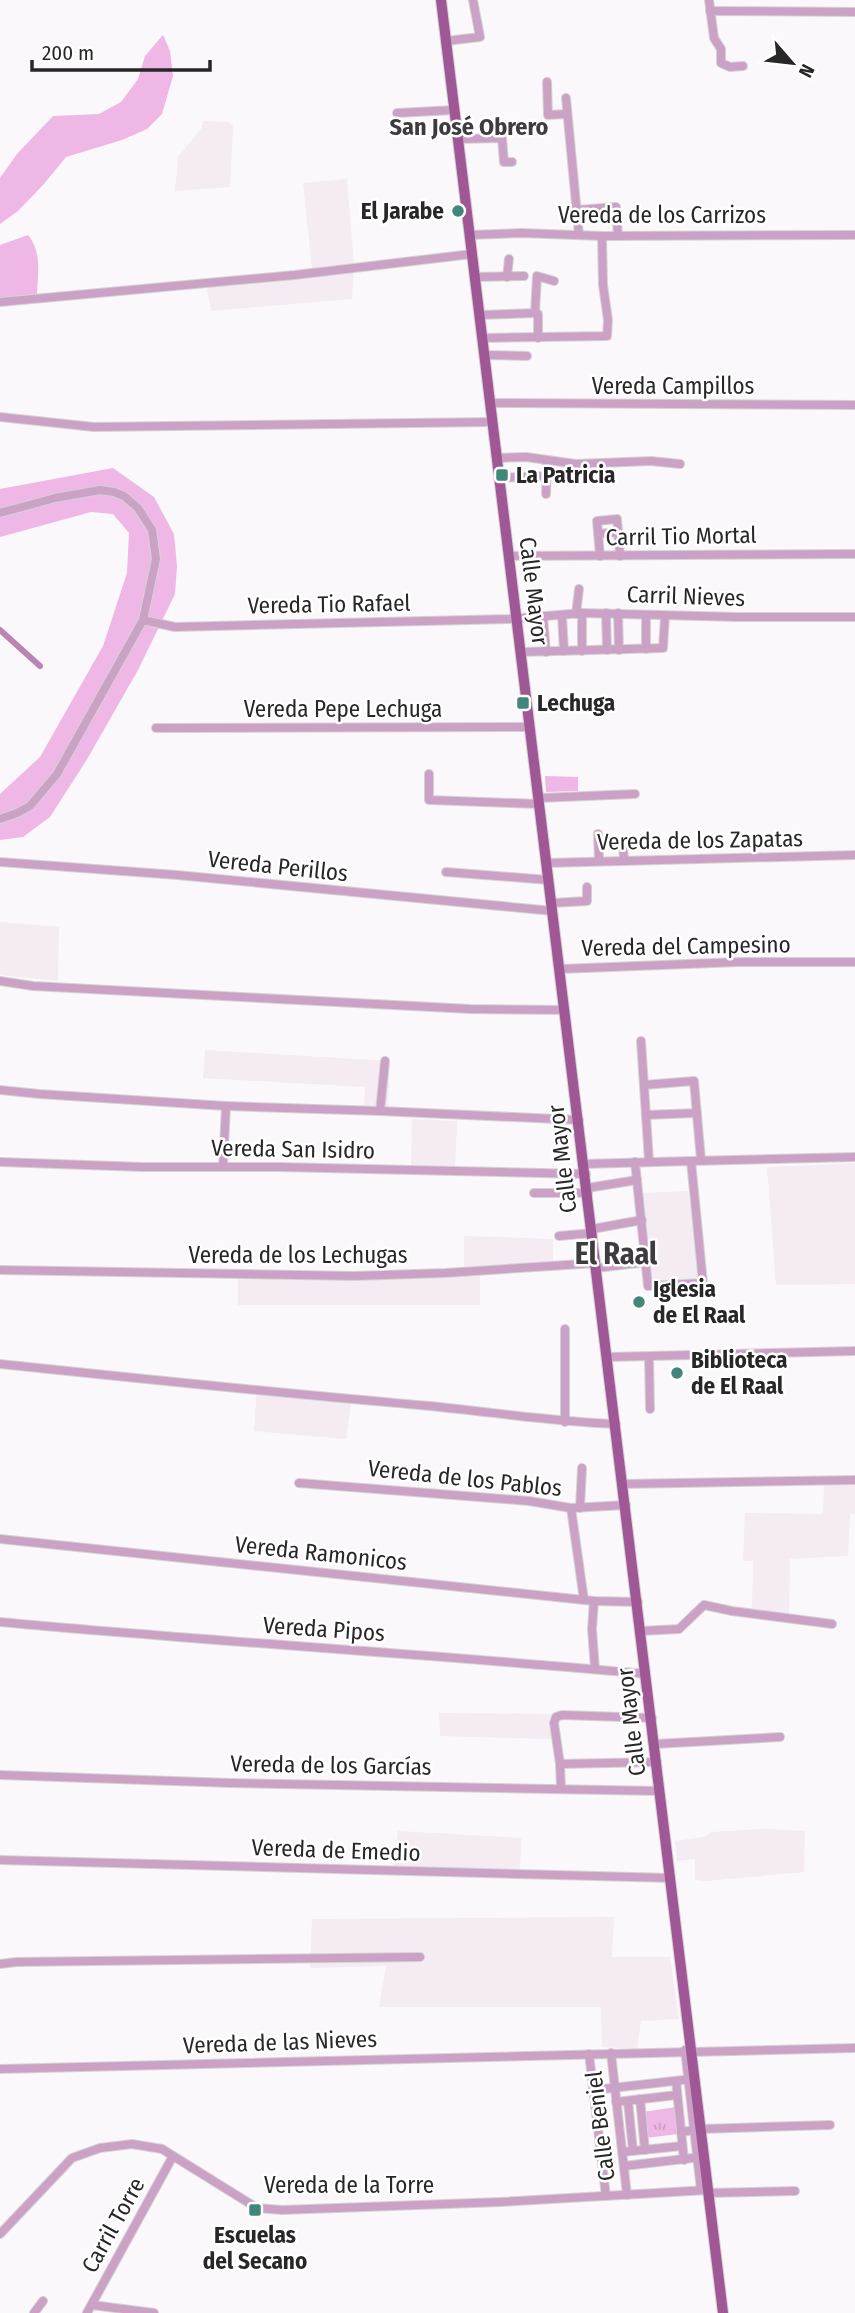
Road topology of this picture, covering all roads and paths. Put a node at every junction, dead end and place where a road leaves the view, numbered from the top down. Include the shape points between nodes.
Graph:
1 (441, 0) edge
2 (473, 0) edge
3 (709, 0) edge
4 (710, 10) junction
5 (855, 12) edge
6 (446, 41) junction
7 (743, 66) dead end
8 (547, 82) dead end
9 (566, 98) dead end
10 (454, 110) junction
11 (397, 113) dead end
12 (567, 114) junction
13 (458, 139) junction
14 (512, 162) dead end
15 (577, 210) junction
16 (470, 234) junction
17 (579, 235) junction
18 (855, 235) edge
19 (602, 236) junction
20 (618, 236) junction
21 (472, 254) junction
22 (509, 259) dead end
23 (524, 276) dead end
24 (475, 277) junction
25 (507, 277) junction
26 (554, 281) dead end
27 (0, 302) edge
28 (535, 313) junction
29 (480, 315) junction
30 (482, 338) junction
31 (538, 338) junction
32 (484, 355) junction
33 (527, 356) dead end
34 (490, 403) junction
35 (855, 405) edge
36 (0, 416) edge
37 (492, 422) junction
38 (497, 458) junction
39 (547, 461) junction
40 (680, 464) dead end
41 (546, 476) junction
42 (499, 478) junction
43 (546, 494) dead end
44 (0, 513) edge
45 (855, 554) edge
46 (508, 556) junction
47 (600, 556) junction
48 (620, 556) junction
49 (579, 589) dead end
50 (579, 613) junction
51 (606, 613) junction
52 (618, 613) junction
53 (562, 615) junction
54 (646, 615) junction
55 (543, 616) junction
56 (665, 616) junction
57 (855, 617) edge
58 (516, 618) junction
59 (143, 620) junction
60 (646, 649) junction
61 (607, 650) junction
62 (619, 650) junction
63 (564, 651) junction
64 (582, 651) junction
65 (521, 652) junction
66 (546, 652) junction
67 (530, 727) junction
68 (156, 728) dead end
69 (429, 774) dead end
70 (635, 794) dead end
71 (539, 801) junction
72 (0, 819) edge
73 (598, 834) dead end
74 (623, 844) dead end
75 (855, 855) edge
76 (599, 861) junction
77 (624, 861) junction
78 (0, 862) edge
79 (547, 863) junction
80 (446, 872) dead end
81 (549, 880) junction
82 (587, 887) dead end
83 (552, 906) junction
84 (855, 962) edge
85 (560, 969) junction
86 (0, 981) edge
87 (565, 1010) junction
88 (641, 1041) dead end
89 (385, 1062) dead end
90 (644, 1085) junction
91 (0, 1090) edge
92 (226, 1105) junction
93 (380, 1111) junction
94 (697, 1114) junction
95 (646, 1115) junction
96 (579, 1120) junction
97 (855, 1157) edge
98 (701, 1160) junction
99 (649, 1161) junction
100 (691, 1161) junction
101 (0, 1162) edge
102 (635, 1162) junction
103 (223, 1167) junction
104 (585, 1169) junction
105 (637, 1180) junction
106 (587, 1191) junction
107 (534, 1193) dead end
108 (642, 1220) junction
109 (592, 1231) junction
110 (559, 1236) dead end
111 (646, 1262) junction
112 (597, 1266) junction
113 (0, 1270) edge
114 (565, 1329) dead end
115 (855, 1351) edge
116 (608, 1357) junction
117 (649, 1357) junction
118 (0, 1364) edge
119 (650, 1409) dead end
120 (565, 1422) junction
121 (616, 1424) junction
122 (582, 1468) dead end
123 (855, 1480) edge
124 (299, 1483) dead end
125 (623, 1484) junction
126 (626, 1505) junction
127 (576, 1508) junction
128 (0, 1539) edge
129 (584, 1600) junction
130 (594, 1601) junction
131 (638, 1602) junction
132 (0, 1622) edge
133 (832, 1624) dead end
134 (641, 1631) junction
135 (595, 1669) junction
136 (646, 1674) junction
137 (652, 1718) junction
138 (780, 1737) dead end
139 (655, 1744) junction
140 (657, 1762) junction
141 (560, 1764) junction
142 (0, 1776) edge
143 (561, 1789) junction
144 (660, 1791) junction
145 (0, 1860) edge
146 (671, 1878) junction
147 (420, 1957) dead end
148 (0, 1964) edge
149 (855, 2048) edge
150 (688, 2050) junction
151 (611, 2053) junction
152 (590, 2054) junction
153 (0, 2069) edge
154 (692, 2079) junction
155 (676, 2081) junction
156 (614, 2088) junction
157 (594, 2090) junction
158 (677, 2095) junction
159 (640, 2099) junction
160 (628, 2101) junction
161 (616, 2102) junction
162 (696, 2110) junction
163 (679, 2112) junction
164 (830, 2125) dead end
165 (698, 2129) junction
166 (681, 2132) junction
167 (682, 2146) junction
168 (645, 2150) junction
169 (633, 2151) junction
170 (622, 2152) junction
171 (173, 2156) junction
172 (701, 2157) junction
173 (684, 2160) junction
174 (624, 2166) junction
175 (706, 2191) junction
176 (795, 2191) dead end
177 (627, 2194) junction
178 (606, 2196) junction
179 (0, 2234) edge
180 (43, 2301) dead end
181 (89, 2309) edge
182 (34, 2313) edge
183 (154, 2313) edge
184 (723, 2313) edge

1 - 6 main road, Calle Mayor
2 - 6 street via 480,37
3 - 4 street
4 - 5 street
4 - 7 street via 721,63
6 - 10 main road, Calle Mayor
8 - 12 street via 548,116
9 - 12 street
10 - 11 street
10 - 13 main road, Calle Mayor
12 - 15 street
13 - 14 street via 502,138 504,162
13 - 16 main road, Calle Mayor
15 - 17 street
15 - 20 street via 616,206
16 - 17 street, Vereda de los Carrizos
16 - 21 main road, Calle Mayor
17 - 19 street, Vereda de los Carrizos
18 - 20 street, Vereda de los Carrizos
19 - 20 street, Vereda de los Carrizos
19 - 31 street via 609,333
21 - 24 main road, Calle Mayor
21 - 27 street
22 - 25 street
23 - 25 street
24 - 25 street
24 - 29 main road, Calle Mayor
26 - 28 street via 537,276
28 - 29 street
28 - 31 street
29 - 30 main road, Calle Mayor
30 - 31 street
30 - 32 main road, Calle Mayor
32 - 33 street
32 - 34 main road, Calle Mayor
34 - 35 street, Vereda Campillos
34 - 37 main road, Calle Mayor
36 - 37 street via 94,427
37 - 38 main road, Calle Mayor
38 - 39 street
38 - 42 main road, Calle Mayor
39 - 40 street
39 - 41 street
41 - 42 street
41 - 43 street
42 - 46 main road, Calle Mayor
44 - 59 street via 100,490 124,496 152,530 156,559
45 - 48 street, Carril Tio Mortal
46 - 47 street, Carril Tio Mortal
46 - 58 main road, Calle Mayor
47 - 48 street, Carril Tio Mortal
47 - 48 street via 597,522 617,519
49 - 50 street
50 - 51 street, Carril Nieves
50 - 53 street, Carril Nieves
50 - 64 street
51 - 52 street, Carril Nieves
51 - 61 street
52 - 54 street, Carril Nieves
52 - 62 street
53 - 55 street, Carril Nieves
53 - 63 street
54 - 56 street, Carril Nieves
54 - 60 street
55 - 58 street, Carril Nieves
55 - 66 street
56 - 57 street, Carril Nieves
56 - 60 street via 663,648
58 - 59 street, Vereda Tio Rafael via 182,627
58 - 65 main road, Calle Mayor
59 - 72 street via 58,774 30,806
60 - 62 street
61 - 62 street
61 - 64 street
63 - 64 street
63 - 66 street
65 - 66 street
65 - 67 main road, Calle Mayor
67 - 68 street, Vereda Pepe Lechuga
67 - 71 main road, Calle Mayor
69 - 71 street via 429,800
70 - 71 street
71 - 79 main road, Calle Mayor
73 - 76 street
74 - 77 street
75 - 77 street, Vereda de los Zapatas
76 - 77 street, Vereda de los Zapatas
76 - 79 street, Vereda de los Zapatas
78 - 83 street, Vereda Perillos
79 - 81 main road, Calle Mayor
80 - 81 street
81 - 83 main road, Calle Mayor
82 - 83 street, Vereda Perillos via 587,901
83 - 85 main road, Calle Mayor
84 - 85 street, Vereda del Campesino
85 - 87 main road, Calle Mayor
86 - 87 street via 470,1009
87 - 96 main road, Calle Mayor
88 - 90 street
89 - 93 street
90 - 94 street via 694,1081
90 - 95 street
91 - 92 street
92 - 93 street
92 - 103 street
93 - 96 street
94 - 95 street
94 - 98 street
95 - 99 street
96 - 104 main road, Calle Mayor
97 - 98 street, Vereda San Isidro
98 - 100 street, Vereda San Isidro
99 - 100 street, Vereda San Isidro
99 - 102 street, Vereda San Isidro
100 - 111 street via 703,1283 648,1286
101 - 103 street, Vereda San Isidro
102 - 104 street, Vereda San Isidro
102 - 105 street
103 - 104 street, Vereda San Isidro
104 - 106 main road, Calle Mayor
105 - 106 street
105 - 108 street
106 - 107 street
106 - 109 main road, Calle Mayor
108 - 109 street
108 - 111 street
109 - 110 street
109 - 112 main road, Calle Mayor
111 - 112 street, Vereda de los Lechugas
112 - 113 street, Vereda de los Lechugas via 354,1276
112 - 116 main road, Calle Mayor
114 - 120 street
115 - 117 street
116 - 117 street
116 - 121 main road, Calle Mayor
117 - 119 street
118 - 120 street
120 - 121 street
121 - 125 main road, Calle Mayor
122 - 127 street
123 - 125 street
124 - 127 street, Vereda de los Pablos
125 - 126 main road, Calle Mayor
126 - 127 street, Vereda de los Pablos
126 - 131 main road, Calle Mayor
127 - 129 street
128 - 129 street, Vereda Ramonicos
129 - 130 street, Vereda Ramonicos
130 - 131 street, Vereda Ramonicos
130 - 135 street
131 - 134 main road, Calle Mayor
132 - 135 street, Vereda Pipos
133 - 134 street via 704,1605 678,1629
134 - 136 main road, Calle Mayor
135 - 136 street, Vereda Pipos
136 - 137 main road, Calle Mayor
137 - 139 main road, Calle Mayor
137 - 141 street via 556,1717
138 - 139 street
139 - 140 main road, Calle Mayor
140 - 141 street
140 - 144 main road, Calle Mayor
141 - 143 street
142 - 143 street, Vereda de los Garcías
143 - 144 street, Vereda de los Garcías
144 - 146 main road, Calle Mayor
145 - 146 street, Vereda de Emedio
146 - 150 main road, Calle Mayor
147 - 148 street
149 - 150 street, Vereda de las Nieves
150 - 151 street, Vereda de las Nieves
150 - 154 main road, Calle Mayor
151 - 152 street, Vereda de las Nieves
151 - 156 street, Calle Beniel
152 - 153 street, Vereda de las Nieves
152 - 157 street
154 - 155 street
154 - 162 main road, Calle Mayor
155 - 156 street
155 - 158 street
156 - 157 street
156 - 161 street, Calle Beniel
157 - 178 street
158 - 159 street
158 - 163 street
159 - 160 street
159 - 168 street
160 - 161 street
160 - 169 street
161 - 170 street, Calle Beniel
162 - 163 street
162 - 165 main road, Calle Mayor
163 - 166 street
164 - 165 street
165 - 166 street
165 - 172 main road, Calle Mayor
166 - 167 street
167 - 168 street
167 - 173 street
168 - 169 street
169 - 170 street
170 - 174 street, Calle Beniel
171 - 178 street, Vereda de la Torre via 257,2208
171 - 179 street, Vereda de la Torre via 162,2149 132,2144 72,2158
171 - 181 street, Carril Torre
172 - 173 street
172 - 175 main road, Calle Mayor
173 - 174 street
174 - 177 street, Calle Beniel
175 - 176 street, Vereda de la Torre
175 - 177 street, Vereda de la Torre
175 - 184 main road, Calle Mayor
177 - 178 street, Vereda de la Torre
180 - 182 street
181 - 183 street

